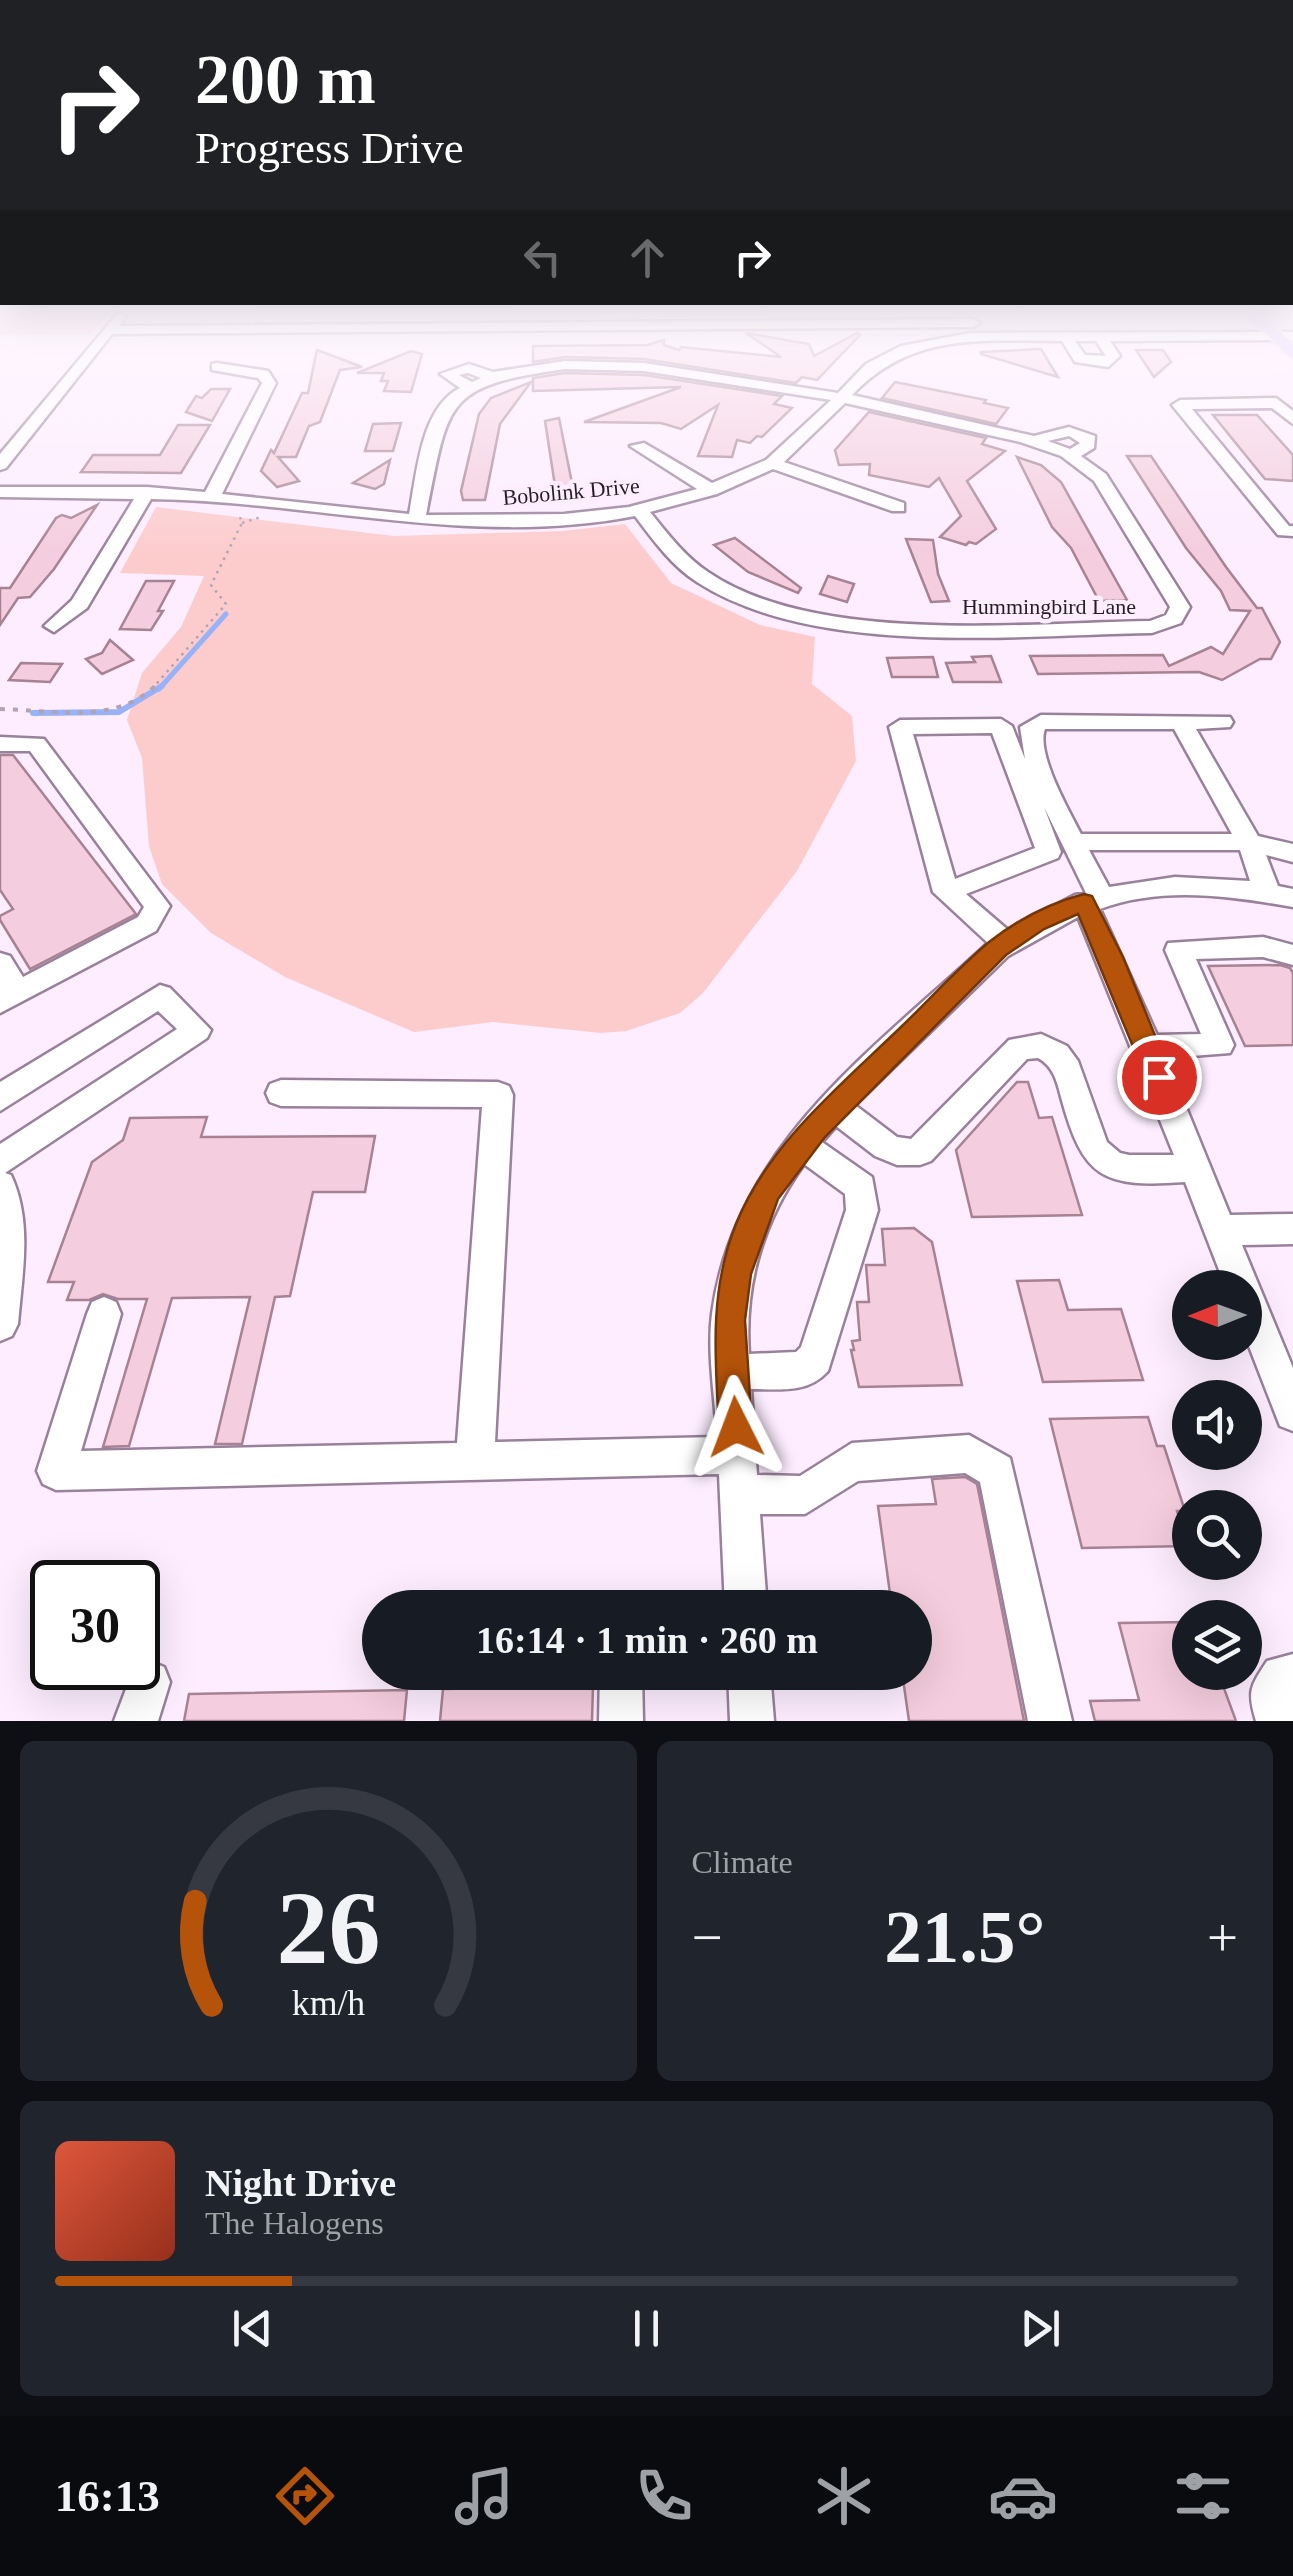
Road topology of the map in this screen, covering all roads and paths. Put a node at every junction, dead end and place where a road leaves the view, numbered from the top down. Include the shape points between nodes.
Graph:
1 (57, 393) edge
2 (264, 393) edge
3 (460, 393) edge
4 (804, 393) edge
5 (846, 393) edge
6 (840, 400) junction
7 (1293, 419) edge
8 (638, 446) dead end
9 (772, 463) junction
10 (0, 464) edge
11 (711, 490) junction
12 (0, 492) edge
13 (147, 492) junction
14 (211, 498) junction
15 (898, 507) dead end
16 (639, 510) junction
17 (240, 514) dead end
18 (263, 517) dead end
19 (416, 520) junction
20 (242, 523) junction
21 (1293, 530) edge
22 (54, 626) dead end
23 (0, 709) edge
24 (1181, 722) junction
25 (1222, 722) dead end
26 (0, 744) edge
27 (1074, 842) junction
28 (1249, 842) junction
29 (1293, 853) edge
30 (946, 892) junction
31 (1280, 895) edge
32 (1092, 900) junction
33 (1006, 943) junction
34 (1293, 955) edge
35 (0, 963) edge
36 (9, 996) edge
37 (1147, 1047) junction
38 (281, 1093) dead end
39 (0, 1098) edge
40 (836, 1107) junction
41 (802, 1146) junction
42 (0, 1161) edge
43 (1195, 1168) junction
44 (0, 1184) edge
45 (1293, 1229) edge
46 (1220, 1230) junction
47 (1236, 1270) edge
48 (104, 1314) dead end
49 (0, 1324) edge
50 (1262, 1335) edge
51 (732, 1372) junction
52 (1293, 1413) edge
53 (737, 1455) junction
54 (475, 1461) junction
55 (739, 1494) junction
56 (745, 1590) edge
57 (1293, 1675) edge
58 (621, 1690) edge
59 (750, 1690) edge
60 (622, 1721) edge
61 (752, 1721) edge
62 (1050, 1721) edge
63 (1278, 1721) edge

1 - 10 street
2 - 14 street
3 - 19 street via 443,412
4 - 6 street, Hummingbird Lane
5 - 6 street, Bobolink Drive
6 - 9 street, Bobolink Drive
6 - 16 street, Hummingbird Lane via 1035,441 1070,455 1100,478 1140,539 1178,601 1174,618 1152,628 879,630 831,624 716,586 671,549
7 - 21 street via 1276,403 1180,405 1284,531
8 - 11 street
9 - 11 street, Bobolink Drive
9 - 15 street
11 - 16 street, Bobolink Drive
12 - 13 street, Bobolink Drive
13 - 14 street, Bobolink Drive
13 - 22 street via 80,604
14 - 19 street, Bobolink Drive
16 - 19 street, Bobolink Drive via 564,519
17 - 20 path
18 - 20 path
20 - 23 path via 211,584 226,604 187,652 126,708
24 - 25 street
24 - 27 street via 1062,720 1031,727
24 - 28 street
26 - 36 street via 36,744 157,906 147,924
27 - 28 street
27 - 32 street
28 - 29 street
28 - 31 street
30 - 30 street via 900,727 1001,726 1049,852
30 - 33 street
31 - 32 street via 1164,885
32 - 33 street
32 - 37 street
33 - 40 street
34 - 37 street via 1263,947 1178,950 1220,1044
35 - 36 street
37 - 43 street
38 - 54 street via 498,1095
39 - 42 street via 160,996 197,1030
40 - 41 street
40 - 43 street via 905,1156 920,1151 1019,1048 1034,1044 1063,1060 1104,1161 1121,1168
41 - 51 street via 768,1190 740,1258 730,1320
41 - 51 street via 861,1187 862,1210 815,1358 804,1370
43 - 46 street
44 - 49 street via 9,1230
45 - 46 street
46 - 47 street
48 - 54 street via 56,1471
50 - 52 street
51 - 53 street
53 - 54 street
53 - 55 street
55 - 56 street
55 - 62 street via 805,1496 852,1462 969,1454 997,1472
57 - 63 street via 1282,1676 1270,1695
58 - 60 street
59 - 61 street

